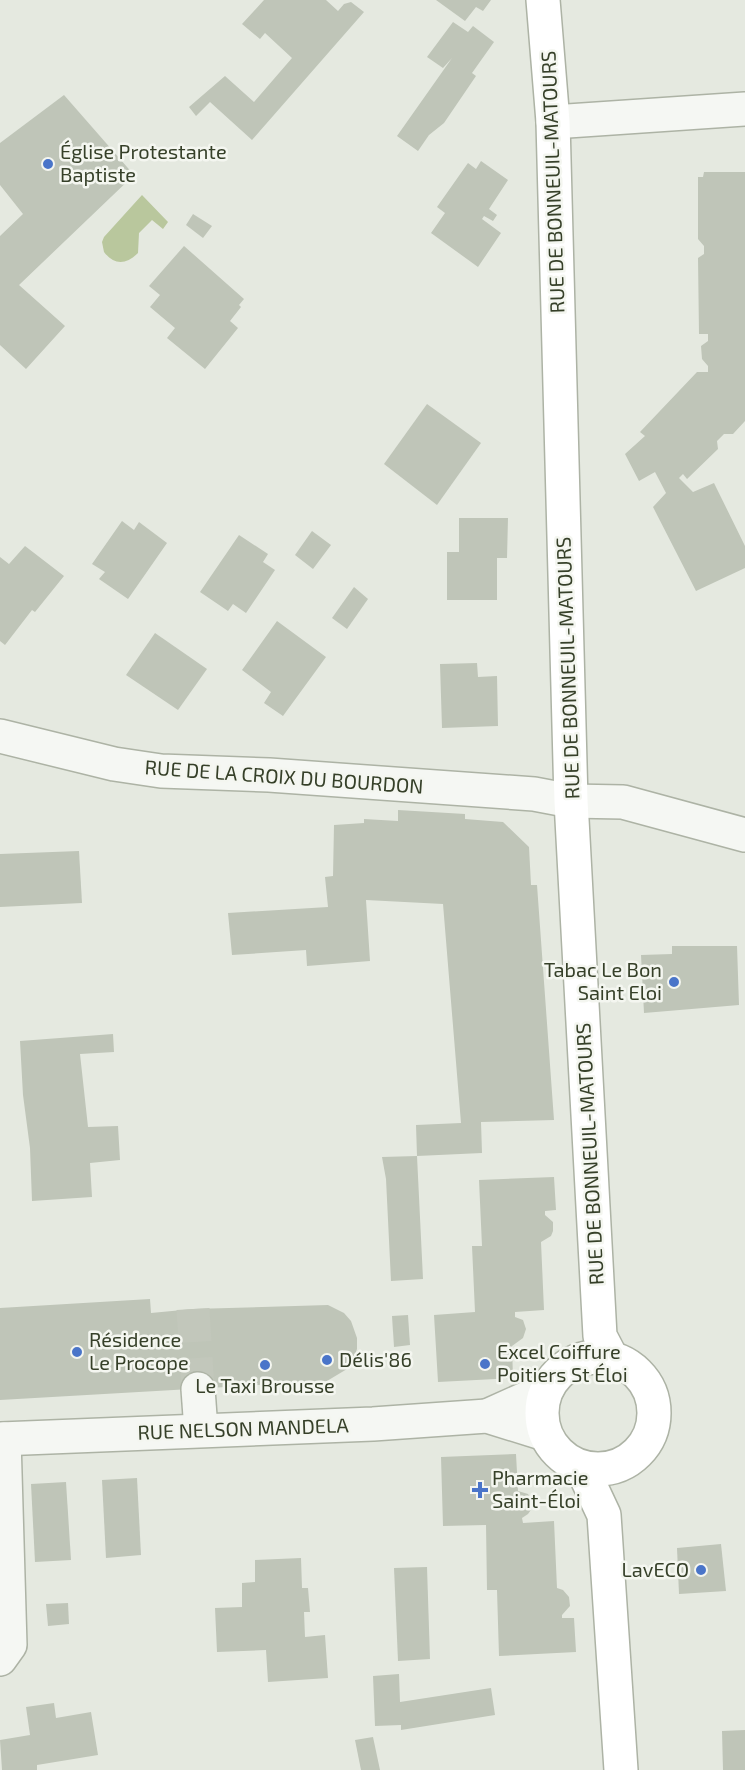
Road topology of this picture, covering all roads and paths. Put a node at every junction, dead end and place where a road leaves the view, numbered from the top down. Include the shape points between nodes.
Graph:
1 (543, 0) edge
2 (745, 109) edge
3 (554, 122) junction
4 (0, 736) edge
5 (571, 801) junction
6 (745, 835) edge
7 (598, 1351) junction
8 (198, 1389) tunnel mouth
9 (547, 1389) junction
10 (487, 1416) junction
11 (201, 1430) junction
12 (545, 1434) junction
13 (2, 1439) edge
14 (634, 1457) junction
15 (582, 1468) junction
16 (604, 1515) junction
17 (0, 1659) edge
18 (621, 1770) edge

1 - 3 main road, RUE DE BONNEUIL-MATOURS
2 - 3 street
3 - 5 main road, RUE DE BONNEUIL-MATOURS
4 - 5 street, RUE DE LA CROIX DU BOURDON via 114,765 161,771 488,791
5 - 6 street, RUE DE LA CROIX DU BOURDON via 623,802
5 - 7 main road, RUE DE BONNEUIL-MATOURS
7 - 9 main road via 567,1366
7 - 14 main road via 637,1372 652,1396 650,1435
8 - 11 street
9 - 10 street, RUE NELSON MANDELA
9 - 12 main road via 541,1418
10 - 11 street, RUE NELSON MANDELA
10 - 12 street, RUE NELSON MANDELA
11 - 13 street, RUE NELSON MANDELA
12 - 15 main road via 553,1449
13 - 17 street via 10,1645
14 - 15 main road via 600,1470
14 - 16 main road
15 - 16 main road
16 - 18 main road

